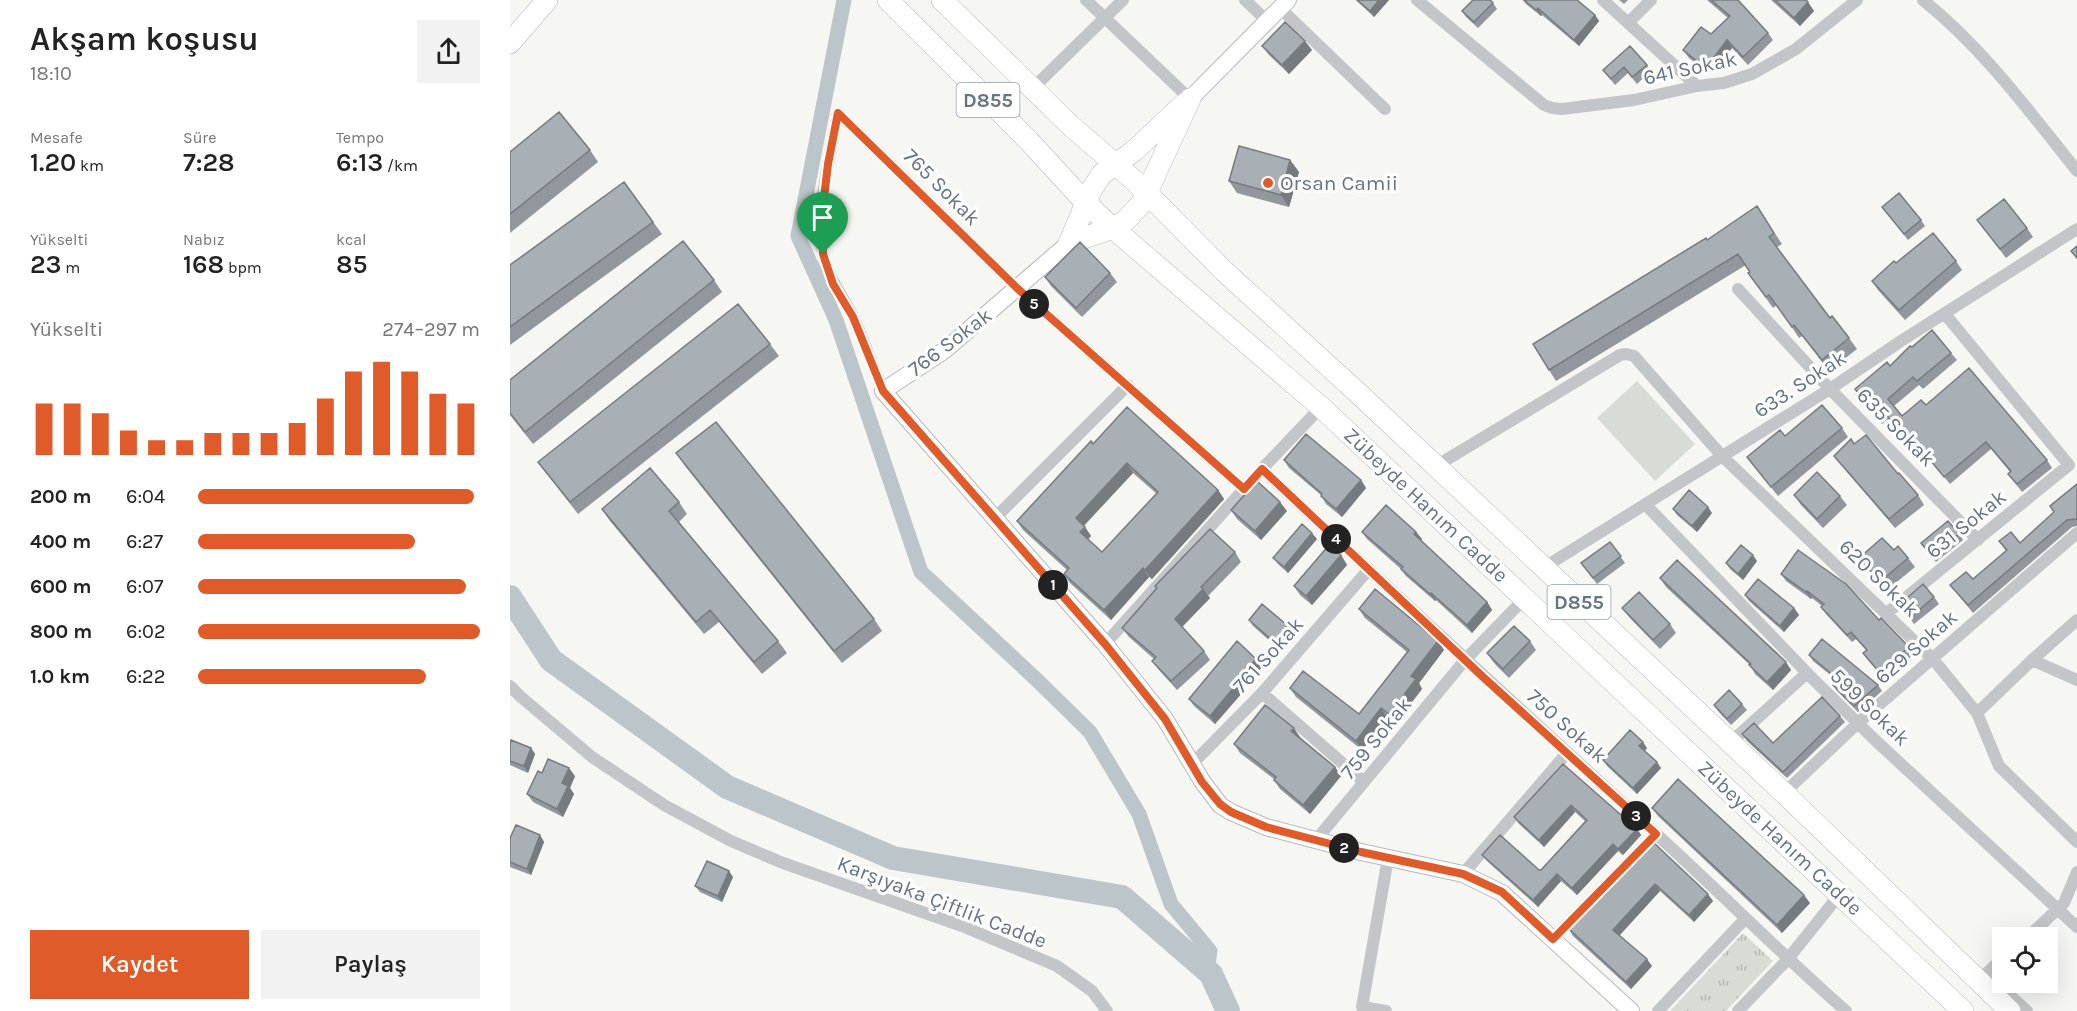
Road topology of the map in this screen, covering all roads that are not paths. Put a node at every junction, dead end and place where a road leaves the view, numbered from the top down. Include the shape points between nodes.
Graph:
1 (547, 0) edge
2 (888, 0) edge
3 (942, 0) edge
4 (1086, 0) edge
5 (1123, 0) edge
6 (1245, 0) edge
7 (1417, 0) edge
8 (1603, 0) edge
9 (1651, 0) edge
10 (1857, 0) edge
11 (1923, 0) edge
12 (1284, 4) edge
13 (1105, 18) junction
14 (1267, 21) junction
15 (1628, 23) junction
16 (510, 43) edge
17 (1696, 86) junction
18 (1032, 89) junction
19 (1190, 99) junction
20 (1385, 109) dead end
21 (1117, 164) junction
22 (2077, 171) edge
23 (1147, 193) junction
24 (1086, 203) junction
25 (1113, 228) junction
26 (2077, 230) edge
27 (1069, 243) junction
28 (1018, 289) junction
29 (1738, 289) dead end
30 (1945, 314) junction
31 (1128, 385) junction
32 (1830, 389) junction
33 (883, 391) junction
34 (1321, 407) junction
35 (1722, 456) junction
36 (1436, 466) junction
37 (1262, 469) junction
38 (1244, 489) junction
39 (1646, 505) junction
40 (995, 518) junction
41 (2077, 533) edge
42 (1978, 540) junction
43 (1543, 568) junction
44 (1369, 569) junction
45 (1525, 598) junction
46 (1887, 613) junction
47 (2077, 620) edge
48 (1105, 644) junction
49 (1933, 659) junction
50 (1465, 660) junction
51 (2032, 660) junction
52 (1807, 673) junction
53 (2077, 680) edge
54 (510, 686) edge
55 (1262, 693) junction
56 (1977, 713) junction
57 (1858, 723) junction
58 (1730, 743) junction
59 (1567, 753) junction
60 (1192, 764) junction
61 (1364, 782) junction
62 (1784, 793) junction
63 (1656, 834) junction
64 (1316, 840) junction
65 (2077, 842) edge
66 (1388, 858) junction
67 (2077, 872) edge
68 (1463, 874) junction
69 (1840, 894) junction
70 (2059, 909) junction
71 (1745, 919) junction
72 (2039, 927) edge
73 (2077, 927) edge
74 (1553, 939) junction
75 (1787, 960) junction
76 (1992, 968) edge
77 (1992, 979) edge
78 (2007, 993) edge
79 (1107, 1011) edge
80 (1386, 1011) edge
81 (1631, 1011) edge
82 (1658, 1011) edge
83 (1738, 1011) edge
84 (1846, 1011) edge
85 (1963, 1011) edge
86 (2010, 1011) edge
87 (2027, 1011) edge

1 - 16 highway
2 - 24 highway, Zübeyde Hanım Cadde / D855
3 - 18 highway, Zübeyde Hanım Cadde / D855
4 - 13 street
5 - 13 street
6 - 14 street
7 - 17 street, 641 Sokak via 1552,108 1634,100
8 - 15 street
9 - 15 street
10 - 17 street, 641 Sokak via 1796,49 1752,74
11 - 22 street via 1987,60
12 - 14 street
12 - 20 street
13 - 18 street
13 - 19 street
14 - 19 street
15 - 17 street
18 - 21 highway, Zübeyde Hanım Cadde / D855
19 - 21 highway
19 - 23 highway
21 - 23 highway, Zübeyde Hanım Cadde / D855
21 - 24 highway via 1102,174
23 - 25 highway via 1132,214
23 - 36 highway, Zübeyde Hanım Cadde / D855 via 1225,272
24 - 25 highway, Zübeyde Hanım Cadde / D855
24 - 27 highway
25 - 27 highway
25 - 34 highway, Zübeyde Hanım Cadde / D855
26 - 30 street, 633. Sokak
27 - 28 street, 766 Sokak
28 - 31 street, 765 Sokak
28 - 33 street, 766 Sokak via 945,350
28 - 33 street, 765 Sokak via 838,113 822,215 823,254
29 - 32 street, 635 Sokak
30 - 32 street, 633. Sokak
30 - 42 street, 631 Sokak via 2069,465
31 - 38 street, 765 Sokak
31 - 40 street
32 - 35 street, 633. Sokak
32 - 42 street, 635 Sokak
33 - 40 street
34 - 37 street
34 - 45 highway, Zübeyde Hanım Cadde / D855
35 - 36 street, 620 Sokak via 1634,356 1626,354 1613,358
35 - 39 street, 633. Sokak
35 - 46 street, 620 Sokak
36 - 43 highway, Zübeyde Hanım Cadde / D855
37 - 38 street
37 - 44 street, 750 Sokak
38 - 48 street
39 - 43 street, 633. Sokak
39 - 52 street, 599 Sokak
40 - 48 street
41 - 49 street, 629 Sokak
42 - 46 street, 631 Sokak
43 - 58 highway, Zübeyde Hanım Cadde / D855
44 - 50 street, 750 Sokak
44 - 55 street, 761 Sokak
45 - 50 street, 759 Sokak
45 - 69 highway, Zübeyde Hanım Cadde / D855
46 - 49 street, 620 Sokak
47 - 51 street
48 - 60 street via 1165,719
49 - 56 street, 620 Sokak
49 - 57 street, 629 Sokak
50 - 59 street, 750 Sokak
50 - 61 street, 759 Sokak
51 - 53 street
51 - 56 street
52 - 57 street, 599 Sokak
52 - 58 street
54 - 79 street, Karşıyaka Çiftlik Cadde via 592,757 664,805 731,841 783,863 962,926 1057,966 1092,991
55 - 60 street, 761 Sokak
55 - 61 street
56 - 65 street, 620 Sokak via 1999,766
57 - 62 street, 629 Sokak
57 - 70 street, 599 Sokak
58 - 62 highway, Zübeyde Hanım Cadde / D855
59 - 63 street, 750 Sokak
59 - 68 street
60 - 64 street via 1202,782 1231,812 1266,827
61 - 64 street, 759 Sokak
62 - 86 highway, Zübeyde Hanım Cadde / D855
63 - 71 street, 750 Sokak
63 - 74 street
64 - 66 street
66 - 68 street
66 - 80 street via 1362,1007
67 - 70 street
68 - 74 street via 1502,892
69 - 75 street
69 - 85 highway, Zübeyde Hanım Cadde / D855
70 - 72 street
70 - 73 street, 599 Sokak
71 - 75 street, 750 Sokak
71 - 82 street
74 - 81 street
75 - 83 street
75 - 84 street, 750 Sokak
76 - 77 street via 1986,974
78 - 87 street

